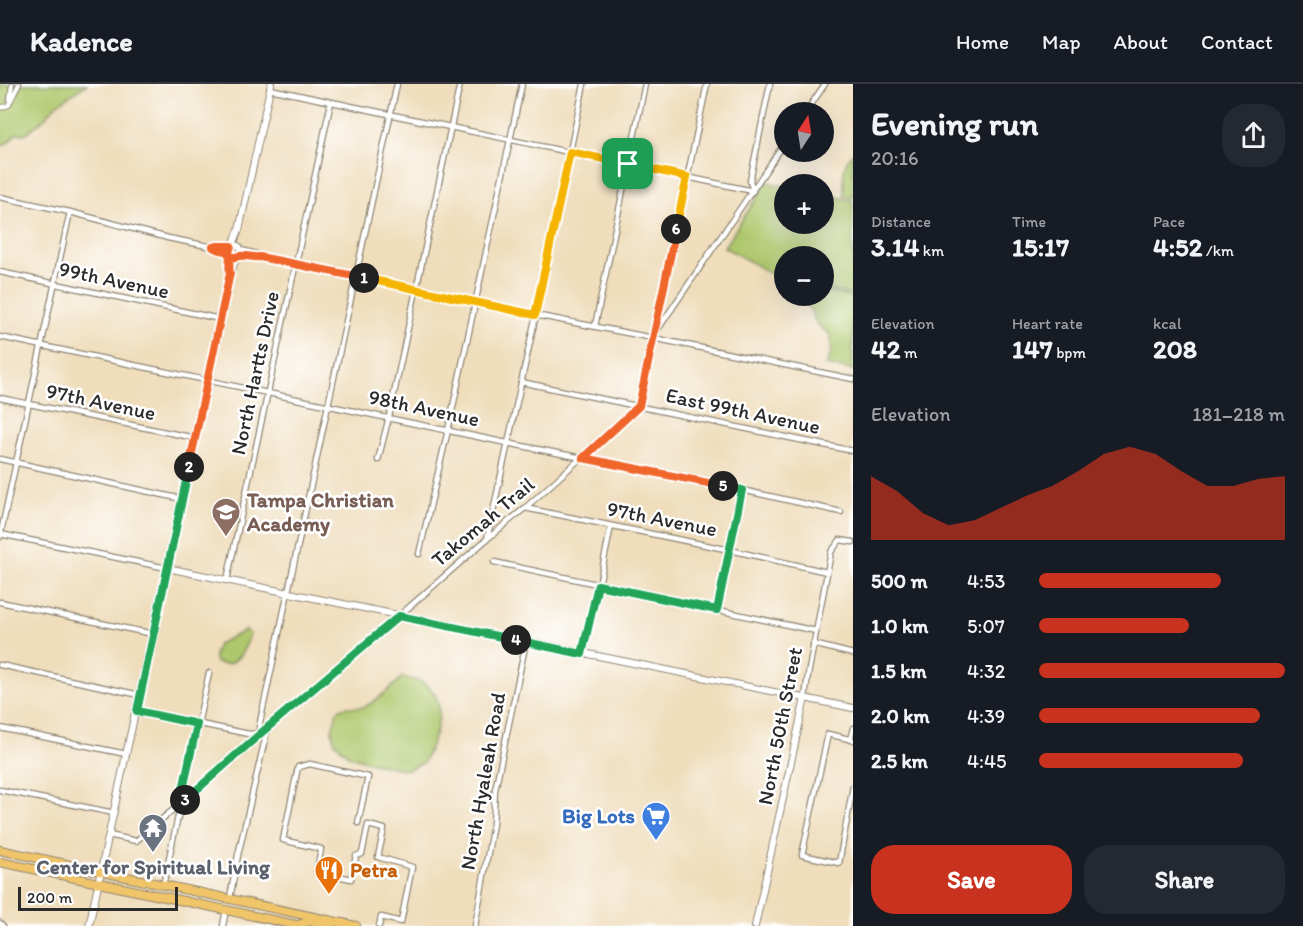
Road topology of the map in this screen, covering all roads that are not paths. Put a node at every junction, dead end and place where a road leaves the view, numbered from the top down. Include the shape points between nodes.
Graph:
1 (12, 84) edge
2 (19, 84) edge
3 (398, 84) edge
4 (460, 84) edge
5 (522, 84) edge
6 (584, 84) edge
7 (645, 84) edge
8 (707, 84) edge
9 (770, 84) edge
10 (825, 84) edge
11 (271, 87) edge
12 (331, 102) junction
13 (813, 102) edge
14 (9, 105) junction
15 (0, 108) edge
16 (391, 114) junction
17 (450, 127) junction
18 (510, 139) junction
19 (570, 152) junction
20 (774, 159) edge
21 (628, 164) junction
22 (687, 177) junction
23 (753, 191) junction
24 (0, 197) edge
25 (70, 212) junction
26 (235, 251) junction
27 (296, 264) junction
28 (0, 272) edge
29 (356, 277) junction
30 (54, 284) junction
31 (416, 290) junction
32 (475, 302) junction
33 (535, 315) junction
34 (220, 320) junction
35 (594, 326) junction
36 (0, 336) edge
37 (653, 338) junction
38 (42, 346) junction
39 (853, 379) edge
40 (208, 380) junction
41 (521, 382) junction
42 (268, 393) junction
43 (0, 398) edge
44 (28, 404) junction
45 (329, 406) junction
46 (639, 406) junction
47 (389, 417) junction
48 (448, 430) junction
49 (195, 438) junction
50 (507, 443) junction
51 (853, 454) edge
52 (583, 458) junction
53 (0, 459) edge
54 (378, 460) dead end
55 (16, 463) junction
56 (742, 490) junction
57 (182, 499) junction
58 (525, 508) junction
59 (841, 512) dead end
60 (611, 526) junction
61 (0, 535) edge
62 (487, 539) junction
63 (853, 542) edge
64 (730, 550) junction
65 (419, 554) dead end
66 (494, 562) dead end
67 (167, 568) junction
68 (826, 572) junction
69 (227, 580) junction
70 (598, 585) junction
71 (288, 593) junction
72 (0, 602) edge
73 (717, 610) junction
74 (399, 616) junction
75 (816, 631) junction
76 (153, 634) junction
77 (526, 642) junction
78 (813, 644) junction
79 (582, 654) junction
80 (853, 654) edge
81 (0, 665) edge
82 (209, 672) dead end
83 (140, 695) junction
84 (805, 699) junction
85 (853, 708) edge
86 (137, 711) junction
87 (197, 724) junction
88 (0, 728) edge
89 (853, 728) edge
90 (261, 733) junction
91 (852, 740) edge
92 (127, 754) junction
93 (853, 786) edge
94 (0, 790) edge
95 (180, 804) junction
96 (114, 813) junction
97 (358, 823) dead end
98 (846, 829) junction
99 (853, 832) edge
100 (109, 835) junction
101 (0, 850) edge
102 (0, 862) edge
103 (101, 873) junction
104 (99, 883) junction
105 (163, 886) junction
106 (230, 898) junction
107 (175, 899) junction
108 (226, 909) junction
109 (238, 912) junction
110 (300, 913) junction
111 (89, 926) edge
112 (223, 926) edge
113 (299, 926) edge
114 (331, 926) edge
115 (356, 926) edge
116 (379, 926) edge
117 (475, 926) edge
118 (755, 926) edge

1 - 14 street
2 - 14 street
3 - 16 street
4 - 17 street
5 - 18 street
6 - 19 street
7 - 21 street
8 - 22 street
9 - 23 street via 750,181
10 - 13 street
11 - 12 street
11 - 26 street
12 - 16 street
12 - 27 street, North Hartts Drive
14 - 15 street
16 - 17 street
16 - 29 street
17 - 18 street
17 - 31 street
18 - 19 street
18 - 32 street
19 - 21 street
19 - 33 street
20 - 23 street
21 - 22 street
21 - 35 street
22 - 23 street
22 - 37 street
23 - 37 street
24 - 25 street
25 - 26 street
25 - 30 street
26 - 27 street
26 - 34 street
27 - 29 street
27 - 42 street, North Hartts Drive
28 - 30 street, 99th Avenue
29 - 31 street
29 - 45 street
30 - 34 street, 99th Avenue
30 - 38 street
31 - 32 street
31 - 47 street
32 - 33 street
32 - 48 street
33 - 35 street
33 - 41 street
34 - 40 street
35 - 37 street
36 - 38 street, 98th Avenue
37 - 39 street
37 - 46 street
38 - 40 street, 98th Avenue
38 - 44 street
40 - 42 street, 98th Avenue
40 - 49 street
41 - 46 street, East 99th Avenue
41 - 50 street
42 - 45 street, 98th Avenue
42 - 69 street, North Hartts Drive
43 - 44 street, 97th Avenue
44 - 49 street, 97th Avenue
44 - 55 street
45 - 47 street, 98th Avenue
45 - 71 street
46 - 51 street, East 99th Avenue
46 - 52 street, Takomah Trail
47 - 48 street, 98th Avenue
47 - 54 street
48 - 50 street, 98th Avenue
48 - 65 street
49 - 57 street
50 - 52 street, 98th Avenue
50 - 62 street
52 - 56 street, 98th Avenue
52 - 58 street, Takomah Trail
53 - 55 street
55 - 57 street
55 - 61 street
56 - 59 street, 98th Avenue
56 - 64 street
57 - 67 street
58 - 60 street, 97th Avenue
58 - 62 street, Takomah Trail
60 - 64 street, 97th Avenue
60 - 70 street
61 - 67 street
62 - 74 street, Takomah Trail
63 - 68 street, North 50th Street via 840,540 831,552
64 - 68 street, 97th Avenue
64 - 73 street
66 - 70 street
67 - 69 street
67 - 76 street
68 - 75 street, North 50th Street
69 - 71 street
70 - 73 street
70 - 79 street
71 - 74 street
71 - 90 street
72 - 76 street
73 - 75 street
74 - 77 street
74 - 90 street, Takomah Trail
75 - 78 street, North 50th Street
76 - 83 street
77 - 79 street
77 - 117 street, North Hyaleah Road via 495,790
78 - 80 street
78 - 84 street, North 50th Street
79 - 84 street
81 - 83 street
82 - 87 street
83 - 86 street
84 - 85 street
84 - 118 street, North 50th Street
86 - 87 street
86 - 92 street
87 - 90 street
87 - 95 street
88 - 92 street
89 - 91 street
90 - 95 street, Takomah Trail
90 - 106 street via 266,735
91 - 98 street via 828,734 802,855 839,863
92 - 96 street
93 - 98 street
94 - 96 street
95 - 100 street, Takomah Trail via 136,841
95 - 105 street
96 - 100 street
97 - 116 street via 368,777 310,764 298,767 283,840 321,849 317,871 351,879 368,825 384,829 378,857 412,867 401,922 381,917
98 - 99 street
100 - 103 street
101 - 103 main road
102 - 104 main road
103 - 104 street
103 - 105 main road
104 - 107 main road
104 - 111 street
105 - 106 main road
106 - 107 main road via 222,903 182,896
106 - 110 main road
107 - 108 main road
108 - 109 main road
108 - 112 street
109 - 110 main road via 247,910 283,918
109 - 113 main road
110 - 115 main road
113 - 114 main road via 311,921

